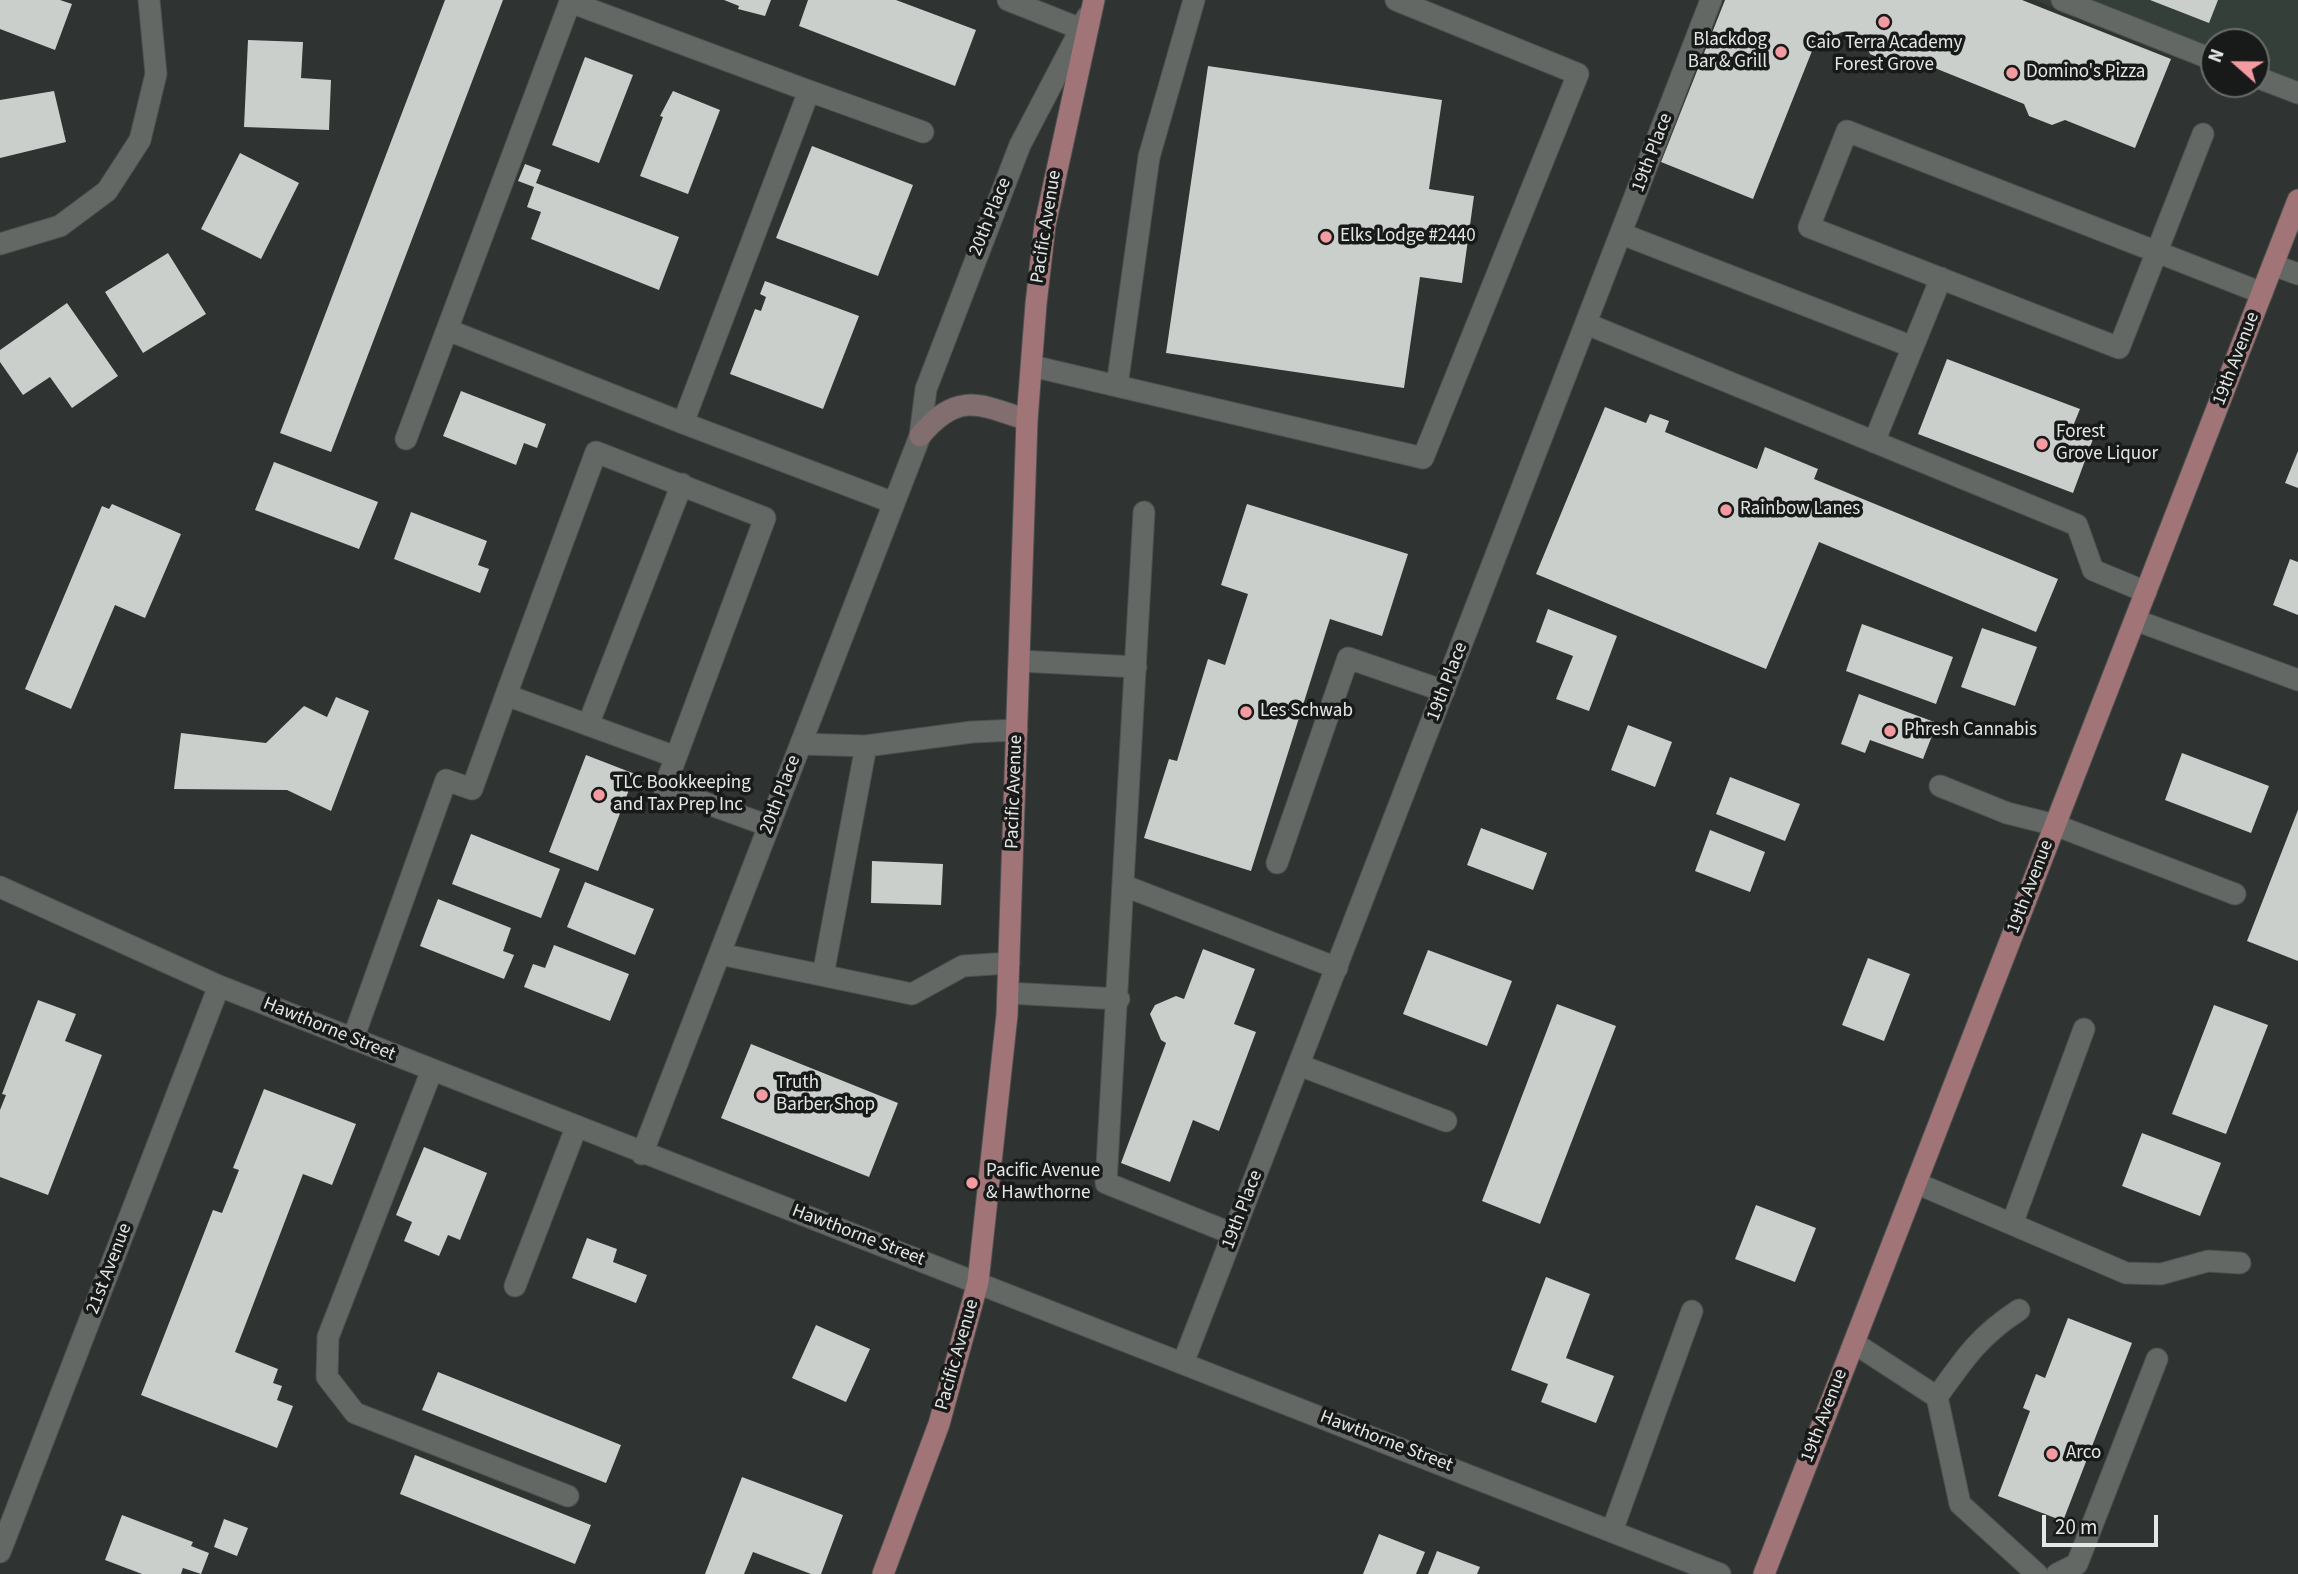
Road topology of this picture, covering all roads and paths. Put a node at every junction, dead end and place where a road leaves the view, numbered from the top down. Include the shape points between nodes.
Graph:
1 (149, 0) edge
2 (1008, 0) edge
3 (1194, 0) edge
4 (1396, 0) edge
5 (1711, 0) edge
6 (2062, 0) edge
7 (1093, 4) edge
8 (1081, 29) junction
9 (2200, 54) edge
10 (2270, 82) edge
11 (809, 91) junction
12 (2298, 93) edge
13 (923, 132) dead end
14 (2203, 134) dead end
15 (2298, 200) edge
16 (1622, 234) junction
17 (0, 244) edge
18 (2157, 251) junction
19 (2273, 265) junction
20 (2298, 274) edge
21 (1941, 278) junction
22 (2262, 293) junction
23 (1587, 324) junction
24 (447, 330) junction
25 (1913, 347) junction
26 (1032, 366) junction
27 (1117, 386) junction
28 (1027, 420) junction
29 (683, 423) junction
30 (920, 436) junction
31 (407, 439) dead end
32 (1874, 442) junction
33 (682, 484) junction
34 (894, 503) junction
35 (1144, 512) dead end
36 (2146, 592) junction
37 (2135, 620) junction
38 (1020, 661) junction
39 (1136, 667) junction
40 (2298, 680) edge
41 (1444, 691) junction
42 (506, 695) junction
43 (588, 725) junction
44 (1017, 730) junction
45 (801, 744) junction
46 (866, 746) junction
47 (676, 757) junction
48 (1940, 786) dead end
49 (2055, 825) junction
50 (769, 826) junction
51 (1277, 863) dead end
52 (1125, 886) junction
53 (2, 894) edge
54 (2235, 894) dead end
55 (720, 954) junction
56 (1009, 963) junction
57 (1337, 968) junction
58 (823, 975) junction
59 (219, 986) junction
60 (1008, 993) junction
61 (1119, 999) junction
62 (2084, 1028) dead end
63 (352, 1039) junction
64 (1299, 1065) junction
65 (432, 1070) junction
66 (1446, 1121) dead end
67 (576, 1128) junction
68 (642, 1154) junction
69 (1916, 1183) junction
70 (2012, 1224) junction
71 (1233, 1234) junction
72 (2240, 1263) dead end
73 (978, 1282) junction
74 (515, 1286) dead end
75 (2019, 1310) dead end
76 (1692, 1311) dead end
77 (1854, 1343) junction
78 (2157, 1359) dead end
79 (1183, 1363) junction
80 (1937, 1397) junction
81 (568, 1496) dead end
82 (1612, 1531) junction
83 (2, 1542) edge
84 (883, 1574) edge
85 (1720, 1574) edge
86 (1764, 1574) edge
87 (2037, 1574) edge
88 (2057, 1574) edge

1 - 17 street via 156,74 140,140 107,191 60,226
2 - 8 street
3 - 27 street via 1149,157
4 - 27 street via 1577,74 1423,458
5 - 16 street, 19th Place
6 - 9 street
7 - 8 street, 20th Place
7 - 26 main road, Pacific Avenue via 1045,225
8 - 30 street, 20th Place via 1020,145 953,314 926,389
10 - 12 street
11 - 13 street
11 - 24 street via 570,2
11 - 29 street
14 - 18 street
15 - 19 main road, 19th Avenue
16 - 23 street, 19th Place
16 - 25 street
18 - 21 street via 2119,348
18 - 21 street via 1847,131 1810,227
18 - 22 street
19 - 20 street
19 - 22 main road, 19th Avenue
21 - 25 street
22 - 36 main road, 19th Avenue
23 - 32 street
23 - 41 street, 19th Place
24 - 29 street
24 - 31 street
25 - 32 street
26 - 27 street
26 - 28 main road, Pacific Avenue
28 - 30 street, 20th Place via 969,404 938,415
28 - 38 main road, Pacific Avenue
29 - 34 street
30 - 34 street, 20th Place
32 - 36 street via 2077,525 2093,570
33 - 42 street via 596,452
33 - 43 street
33 - 47 street via 765,518
34 - 45 street, 20th Place
35 - 39 street
36 - 37 main road, 19th Avenue
37 - 40 street
37 - 49 main road, 19th Avenue
38 - 39 street
38 - 44 main road, Pacific Avenue
39 - 52 street
41 - 51 street via 1348,658
41 - 57 street, 19th Place
42 - 43 street
42 - 63 street via 472,789 446,780
43 - 47 street
44 - 46 street
44 - 56 main road, Pacific Avenue
45 - 46 street
45 - 50 street, 20th Place
46 - 58 street
47 - 50 street via 664,788
48 - 49 street via 2007,813
49 - 54 street
49 - 69 main road, 19th Avenue
50 - 55 street, 20th Place
52 - 57 street
52 - 61 street
53 - 59 street, Hawthorne Street
55 - 58 street
55 - 68 street, 20th Place
56 - 58 street via 963,966 912,994
56 - 60 main road, Pacific Avenue
57 - 64 street, 19th Place
59 - 63 street, Hawthorne Street
59 - 83 street, 21st Avenue
60 - 61 street
60 - 73 main road, Pacific Avenue
61 - 71 street via 1106,1183
62 - 70 street
63 - 65 street, Hawthorne Street
64 - 66 street
64 - 71 street, 19th Place
65 - 67 street, Hawthorne Street
65 - 81 street via 328,1337 327,1377 355,1413
67 - 68 street, Hawthorne Street
67 - 74 street
68 - 73 street, Hawthorne Street
69 - 70 street
69 - 77 main road, 19th Avenue
70 - 72 street via 2126,1273 2161,1274 2208,1261
71 - 79 street, 19th Place
73 - 79 street, Hawthorne Street
73 - 84 main road, Pacific Avenue via 939,1424
75 - 80 street via 1990,1328
76 - 82 street
77 - 80 street
77 - 86 main road, 19th Avenue
78 - 88 street via 2077,1564
79 - 82 street, Hawthorne Street
80 - 87 street via 1960,1504
82 - 85 street, Hawthorne Street

